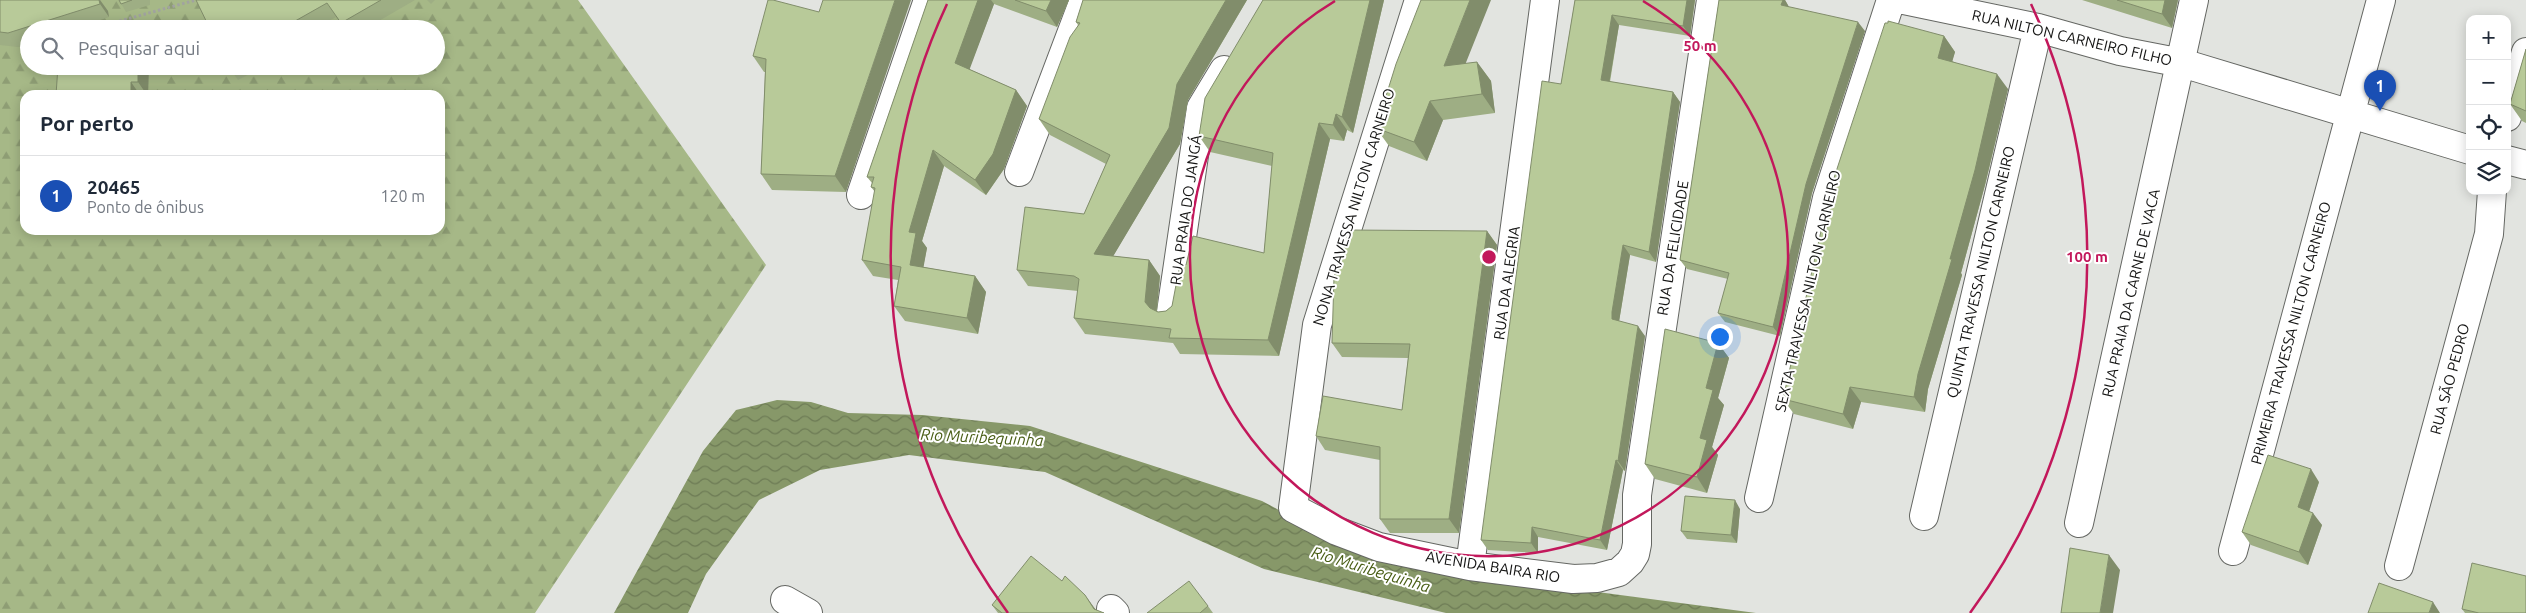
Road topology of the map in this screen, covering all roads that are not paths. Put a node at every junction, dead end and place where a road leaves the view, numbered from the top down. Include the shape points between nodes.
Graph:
1 (928, 0) edge
2 (1084, 0) edge
3 (1418, 0) edge
4 (1545, 0) edge
5 (1711, 0) edge
6 (1891, 0) edge
7 (1904, 0) edge
8 (2194, 0) edge
9 (2381, 0) edge
10 (2038, 28) junction
11 (1236, 50) edge
12 (2526, 52) edge
13 (2182, 63) junction
14 (2511, 105) edge
15 (2349, 115) junction
16 (2466, 149) edge
17 (2511, 161) edge
18 (2526, 165) edge
19 (1019, 172) dead end
20 (861, 195) dead end
21 (2492, 195) edge
22 (1171, 312) edge
23 (1637, 495) joint
24 (1759, 498) dead end
25 (1293, 508) joint
26 (1924, 516) dead end
27 (2079, 522) dead end
28 (2233, 551) dead end
29 (1470, 566) junction
30 (2399, 566) dead end

1 - 20 street
2 - 19 street
3 - 25 street, NONA TRAVESSA NILTON CARNEIRO via 1317,325
4 - 29 street, RUA DA ALEGRIA
5 - 23 street, RUA DA FELICIDADE
6 - 24 street, SEXTA TRAVESSA NILTON CARNEIRO via 1828,198
7 - 10 street, RUA NILTON CARNEIRO FILHO
8 - 13 street, RUA PRAIA DA CARNE DE VACA
9 - 15 street, PRIMEIRA TRAVESSA NILTON CARNEIRO
10 - 13 street, RUA NILTON CARNEIRO FILHO
10 - 26 street, QUINTA TRAVESSA NILTON CARNEIRO
11 - 22 street, RUA PRAIA DO JANGÁ via 1201,108
12 - 14 street
13 - 15 street, RUA NILTON CARNEIRO FILHO
13 - 27 street, RUA PRAIA DA CARNE DE VACA
15 - 16 street, RUA NILTON CARNEIRO FILHO
15 - 28 street, PRIMEIRA TRAVESSA NILTON CARNEIRO
17 - 18 street
21 - 30 street, RUA SÃO PEDRO via 2489,234
23 - 29 street, AVENIDA BAIRA RIO via 1638,544 1635,554 1619,572 1597,578 1573,579
25 - 29 street, AVENIDA BAIRA RIO via 1337,531 1379,547

